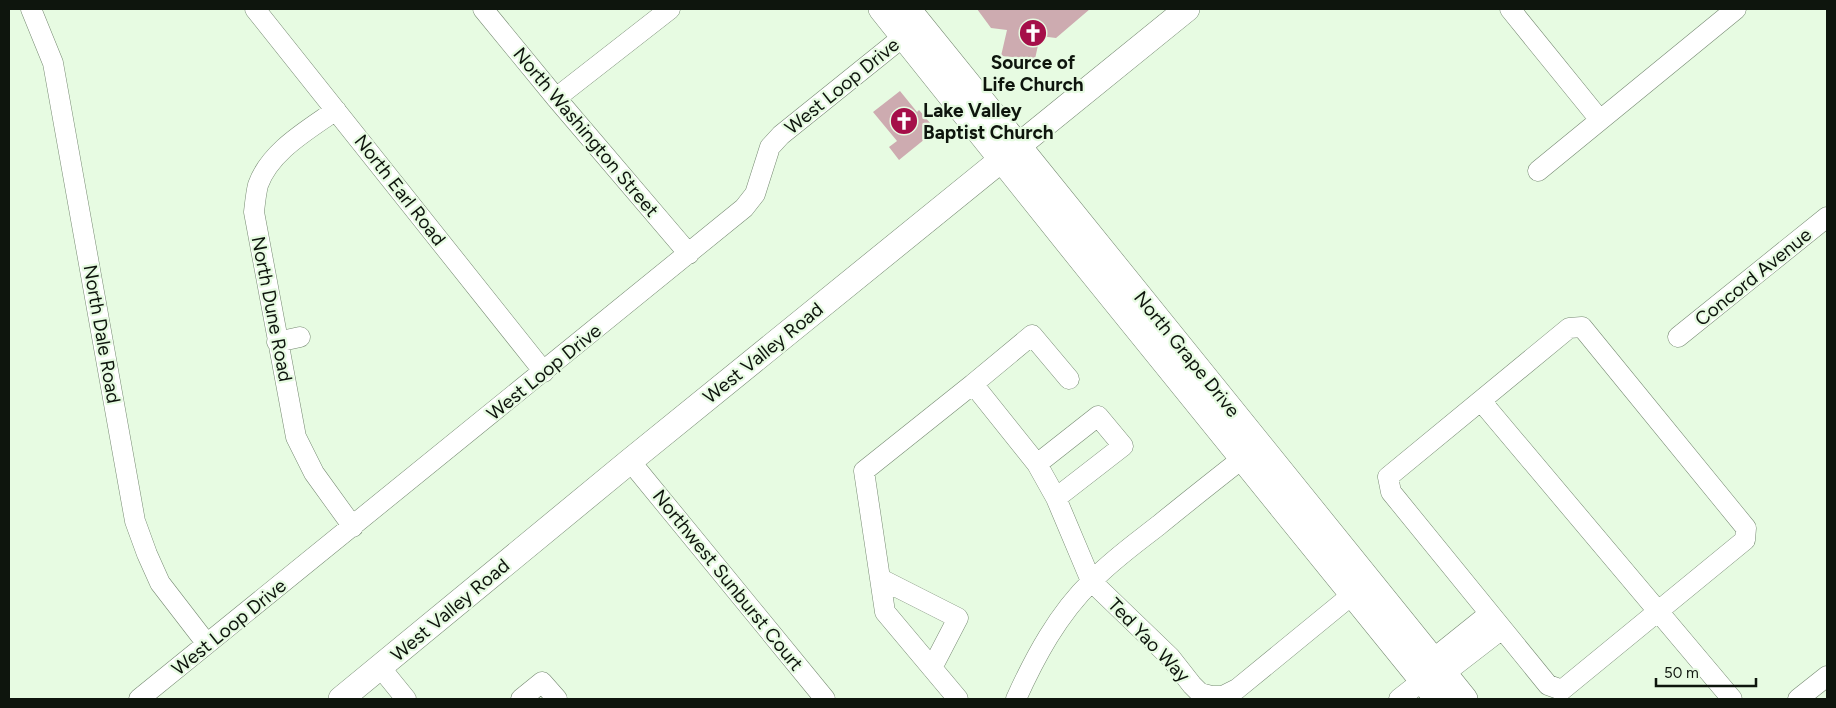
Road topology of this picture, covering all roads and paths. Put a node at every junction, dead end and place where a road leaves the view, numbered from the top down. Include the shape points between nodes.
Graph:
1 (31, 9) edge
2 (254, 9) edge
3 (483, 9) edge
4 (670, 9) edge
5 (881, 9) edge
6 (1187, 9) edge
7 (1510, 9) edge
8 (1725, 12) edge
9 (910, 23) edge
10 (556, 98) junction
11 (336, 110) junction
12 (1600, 120) junction
13 (1009, 152) junction
14 (1538, 171) dead end
15 (1827, 218) edge
16 (689, 254) junction
17 (300, 337) dead end
18 (1678, 337) dead end
19 (277, 342) junction
20 (544, 372) junction
21 (1069, 379) dead end
22 (973, 384) junction
23 (1481, 401) junction
24 (1243, 458) junction
25 (630, 461) junction
26 (1037, 464) junction
27 (1056, 498) junction
28 (353, 527) junction
29 (880, 579) junction
30 (1091, 581) junction
31 (1353, 594) junction
32 (1658, 612) junction
33 (1496, 622) junction
34 (207, 644) junction
35 (380, 668) junction
36 (932, 668) junction
37 (1827, 676) edge
38 (1434, 678) edge
39 (1555, 693) edge
40 (1218, 698) edge
41 (139, 699) edge
42 (341, 699) edge
43 (406, 699) edge
44 (521, 699) edge
45 (557, 699) edge
46 (826, 699) edge
47 (958, 699) edge
48 (1016, 699) edge
49 (1399, 699) edge
50 (1465, 699) edge
51 (1732, 699) edge
52 (1798, 699) edge

1 - 34 street, North Dale Road via 53,63 136,521 146,554 160,583
2 - 11 street, North Earl Road
3 - 10 street, North Washington Street
4 - 10 street
5 - 9 main road, North Grape Drive
6 - 13 main road, West Valley Road
7 - 12 street
8 - 12 street
9 - 13 main road, North Grape Drive
9 - 16 street, West Loop Drive via 781,135 770,148 755,194 744,208
10 - 16 street, North Washington Street
11 - 19 street, North Dune Road via 272,160 258,184 254,212
11 - 20 street, North Earl Road
12 - 14 street
13 - 24 main road, North Grape Drive
13 - 25 main road, West Valley Road
13 - 38 main road, North Grape Drive
15 - 18 street, Concord Avenue
16 - 20 street, West Loop Drive
17 - 19 street
19 - 28 street, North Dune Road via 296,437 314,473
20 - 28 street, West Loop Drive
21 - 22 street via 1032,335
22 - 26 street
22 - 29 street via 864,471
23 - 32 street
23 - 32 street via 1569,328 1582,327 1753,535
23 - 33 street via 1382,483
24 - 30 street
24 - 31 main road, North Grape Drive
25 - 35 main road, West Valley Road
25 - 46 street, Northwest Sunburst Court
26 - 27 street
26 - 27 street via 1098,416 1123,446
27 - 30 street
28 - 34 street, West Loop Drive
29 - 36 street via 885,612
29 - 36 street via 958,618
30 - 40 street, Ted Yao Way via 1170,657 1192,685 1200,692
30 - 48 street via 1046,640
31 - 38 main road, North Grape Drive
31 - 40 street, Ted Yao Way via 1237,689
32 - 39 street
32 - 51 street
33 - 38 street
33 - 39 street
34 - 41 street, West Loop Drive
35 - 42 main road, West Valley Road
35 - 43 street
36 - 47 street
37 - 52 street
38 - 49 street
38 - 50 main road, North Grape Drive
44 - 45 street via 542,677

